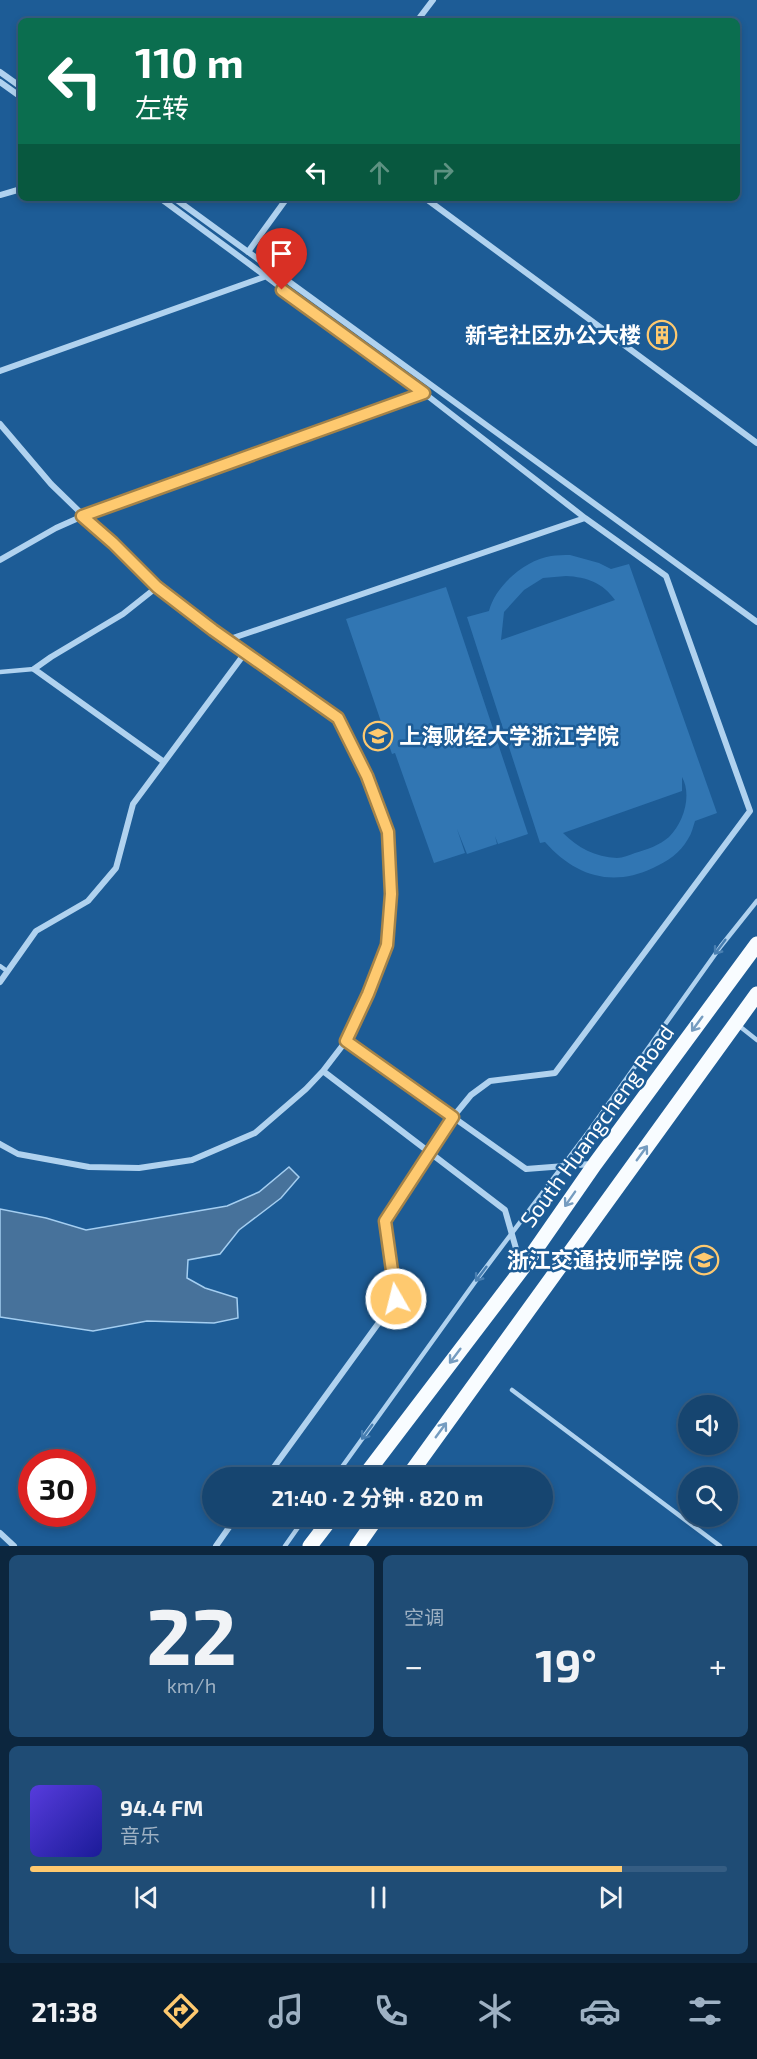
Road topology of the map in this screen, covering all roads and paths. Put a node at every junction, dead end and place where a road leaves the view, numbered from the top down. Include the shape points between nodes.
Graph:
1 (433, 0) edge
2 (419, 18) edge
3 (0, 72) edge
4 (0, 82) edge
5 (18, 85) edge
6 (18, 95) edge
7 (18, 190) edge
8 (0, 195) edge
9 (164, 201) edge
10 (178, 201) edge
11 (285, 201) edge
12 (428, 201) edge
13 (248, 252) junction
14 (264, 277) junction
15 (0, 372) edge
16 (424, 393) junction
17 (0, 424) edge
18 (757, 443) edge
19 (82, 516) junction
20 (585, 518) junction
21 (0, 560) edge
22 (157, 587) junction
23 (757, 622) edge
24 (227, 640) junction
25 (245, 652) junction
26 (34, 669) junction
27 (0, 672) edge
28 (164, 762) junction
29 (757, 901) edge
30 (757, 944) edge
31 (0, 966) edge
32 (8, 972) junction
33 (0, 982) edge
34 (757, 994) edge
35 (736, 1023) junction
36 (757, 1040) edge
37 (346, 1041) junction
38 (323, 1071) junction
39 (453, 1117) junction
40 (0, 1144) edge
41 (431, 1153) junction
42 (595, 1164) junction
43 (562, 1166) junction
44 (512, 1233) junction
45 (522, 1269) junction
46 (512, 1390) dead end
47 (274, 1467) edge
48 (342, 1467) edge
49 (371, 1467) edge
50 (415, 1467) edge
51 (229, 1527) edge
52 (298, 1527) edge
53 (325, 1527) edge
54 (370, 1527) edge
55 (0, 1533) edge
56 (14, 1546) edge
57 (216, 1546) edge
58 (285, 1546) edge
59 (310, 1546) edge
60 (357, 1546) edge
61 (720, 1546) edge

1 - 2 street
3 - 5 street
4 - 6 street
7 - 8 street
9 - 14 street
10 - 13 street
11 - 13 street
12 - 18 street
13 - 23 street
14 - 15 street
14 - 16 street
16 - 19 street
16 - 20 street
17 - 19 street
19 - 21 street
19 - 22 street
20 - 24 street
20 - 39 street via 666,576 750,811 555,1073 490,1081 471,1095
22 - 24 street
22 - 26 street via 123,614
24 - 25 street
25 - 28 street
25 - 37 street via 338,718 367,776 388,832 391,894 387,945
26 - 27 lane
26 - 28 street
28 - 32 street via 133,804 116,868 88,901 36,931
29 -> 43 lane
30 -> 42 main road, South Huangcheng Road
31 - 32 lane
32 - 33 street
34 - 35 main road
35 - 36 lane
50 -> 35 main road
37 - 38 street
37 - 39 street
38 - 40 street via 255,1133 192,1160 139,1168 89,1167 18,1154
38 - 41 street
39 - 41 street
39 - 43 street via 526,1169
41 - 44 street via 505,1210
41 - 47 street via 385,1221 396,1299
42 - 43 street
42 -> 45 main road, South Huangcheng Road
43 - 44 lane
44 - 45 street
44 -> 48 lane
45 -> 49 main road, South Huangcheng Road
46 - 61 lane
51 - 57 street
52 - 58 lane
53 - 59 main road
54 - 60 main road
55 - 56 street

